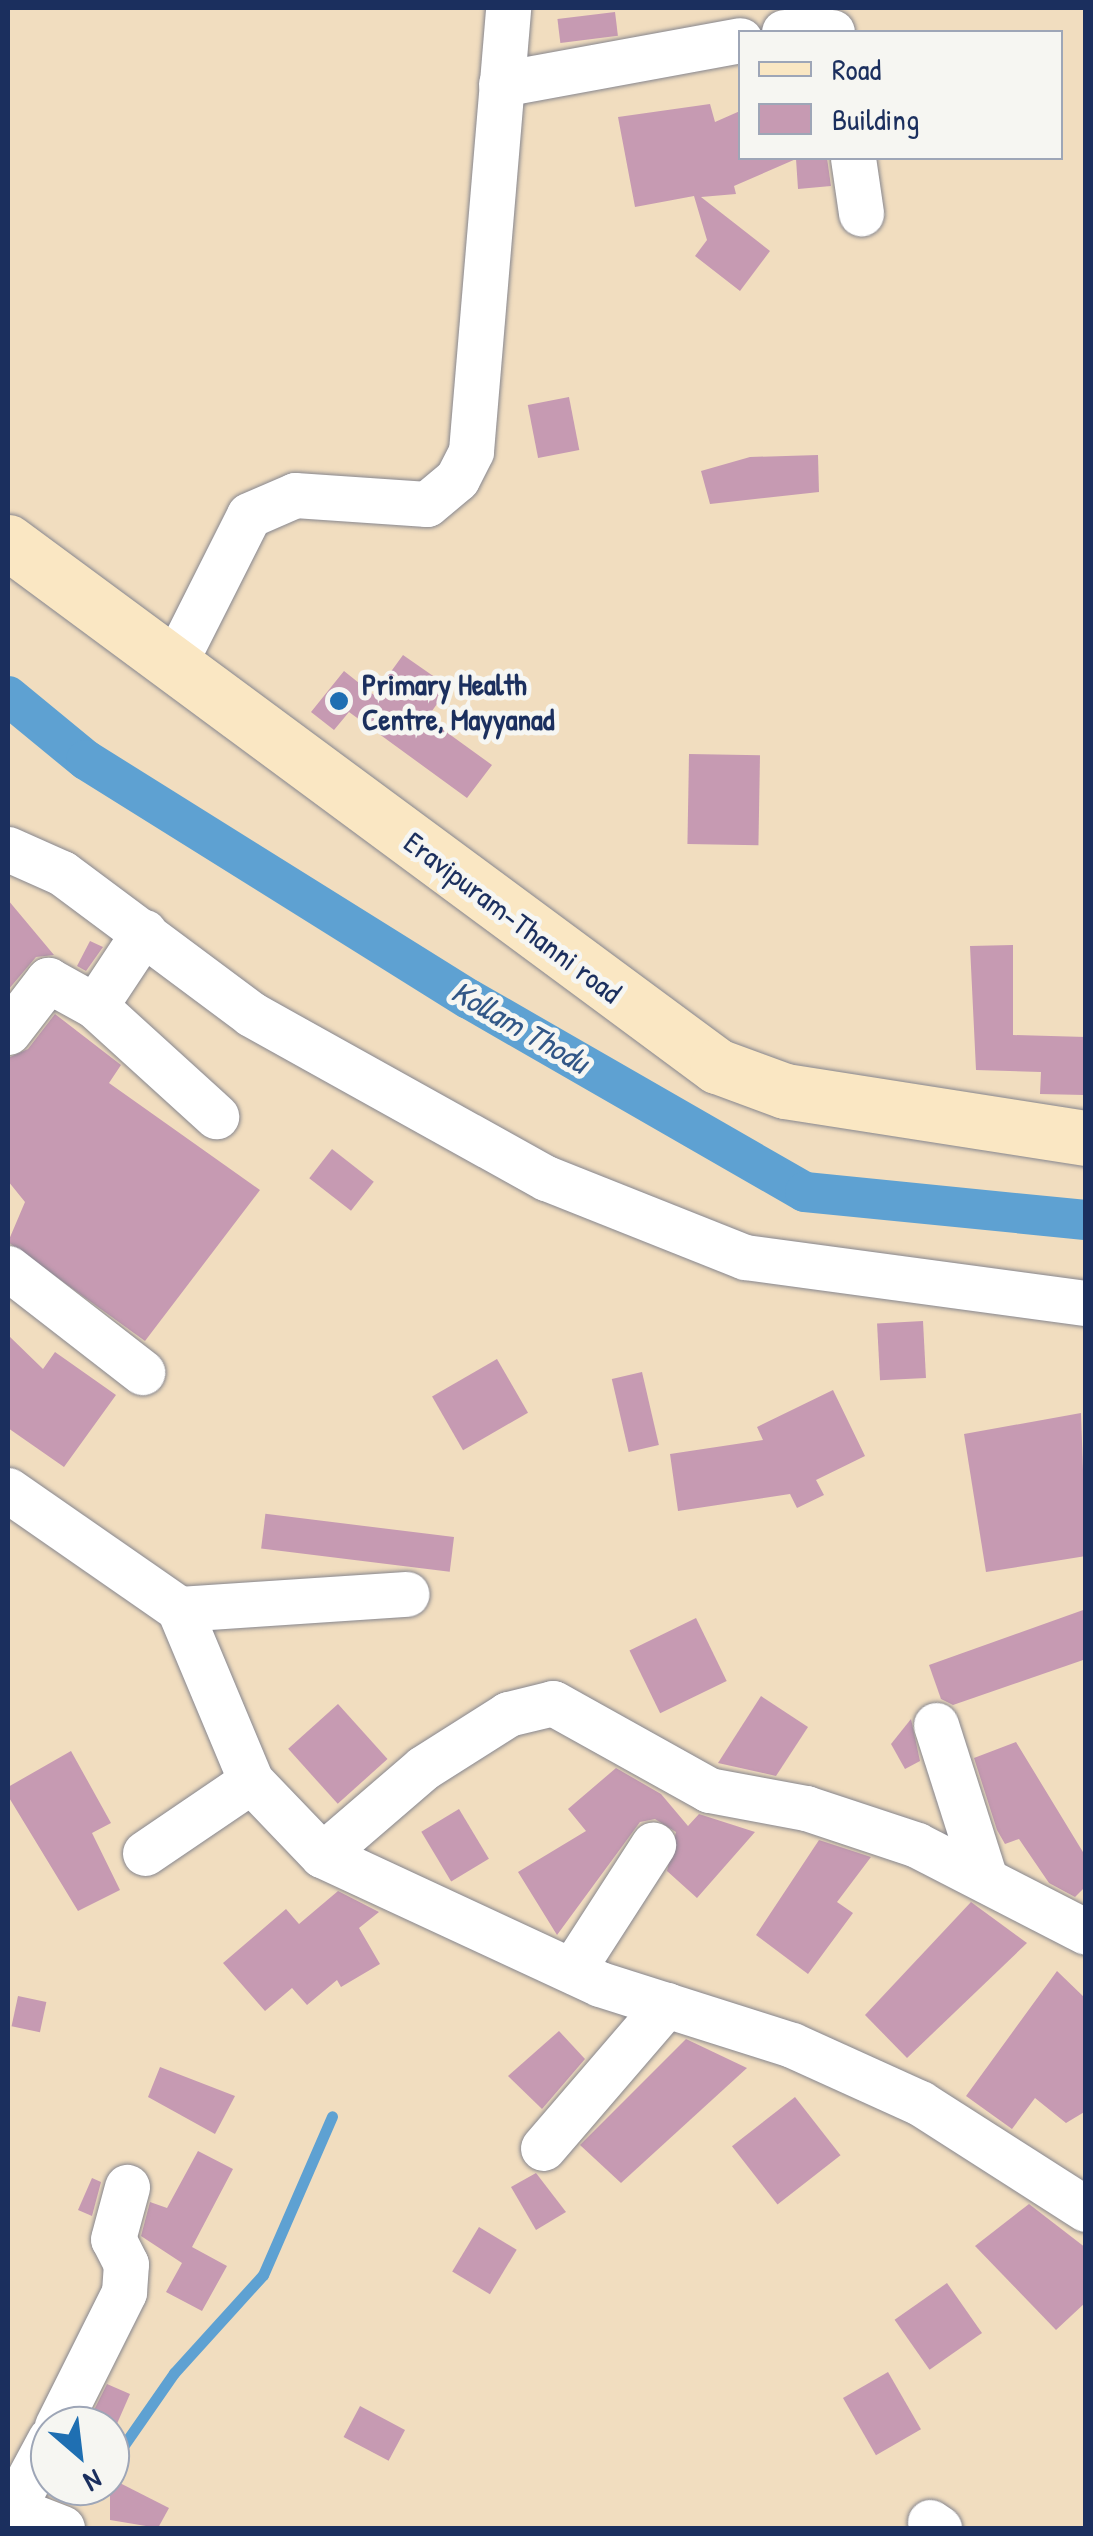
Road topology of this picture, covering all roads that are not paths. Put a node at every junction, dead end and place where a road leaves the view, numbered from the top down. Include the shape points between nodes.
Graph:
1 (508, 8) edge
2 (738, 40) edge
3 (502, 84) junction
4 (854, 160) edge
5 (860, 213) dead end
6 (8, 542) edge
7 (176, 660) junction
8 (8, 850) edge
9 (144, 932) junction
10 (95, 1006) junction
11 (8, 1032) edge
12 (216, 1116) dead end
13 (1086, 1138) edge
14 (8, 1268) edge
15 (1086, 1303) edge
16 (142, 1372) dead end
17 (8, 1490) edge
18 (408, 1594) dead end
19 (179, 1609) junction
20 (936, 1725) dead end
21 (251, 1782) junction
22 (653, 1846) dead end
23 (144, 1853) dead end
24 (322, 1855) junction
25 (984, 1875) junction
26 (1086, 1932) edge
27 (573, 1969) junction
28 (666, 2005) junction
29 (543, 2148) dead end
30 (127, 2187) dead end
31 (1086, 2209) edge
32 (67, 2406) edge
33 (30, 2474) edge
34 (10, 2508) edge
35 (62, 2528) edge

1 - 3 street
2 - 3 street
3 - 7 street via 471,451 458,479 428,504 295,495 249,515
4 - 5 street
6 - 7 main road, Eravipuram-Thanni road
7 - 13 main road, Eravipuram-Thanni road via 717,1066 785,1090
8 - 9 street via 62,873
9 - 10 street
9 - 15 street via 251,1014 361,1076 546,1178 675,1231 809,1270
10 - 11 street via 48,980
10 - 12 street
14 - 16 street
17 - 19 street
18 - 19 street
19 - 21 street
20 - 25 street
21 - 23 street
21 - 24 street
22 - 27 street
24 - 25 street via 423,1768 508,1714 553,1703 709,1790 806,1808
24 - 27 street
25 - 26 street
27 - 28 street
28 - 29 street
28 - 31 street via 792,2044 920,2103
30 - 32 street via 113,2240 126,2264 124,2292
33 - 34 street
34 - 35 street

